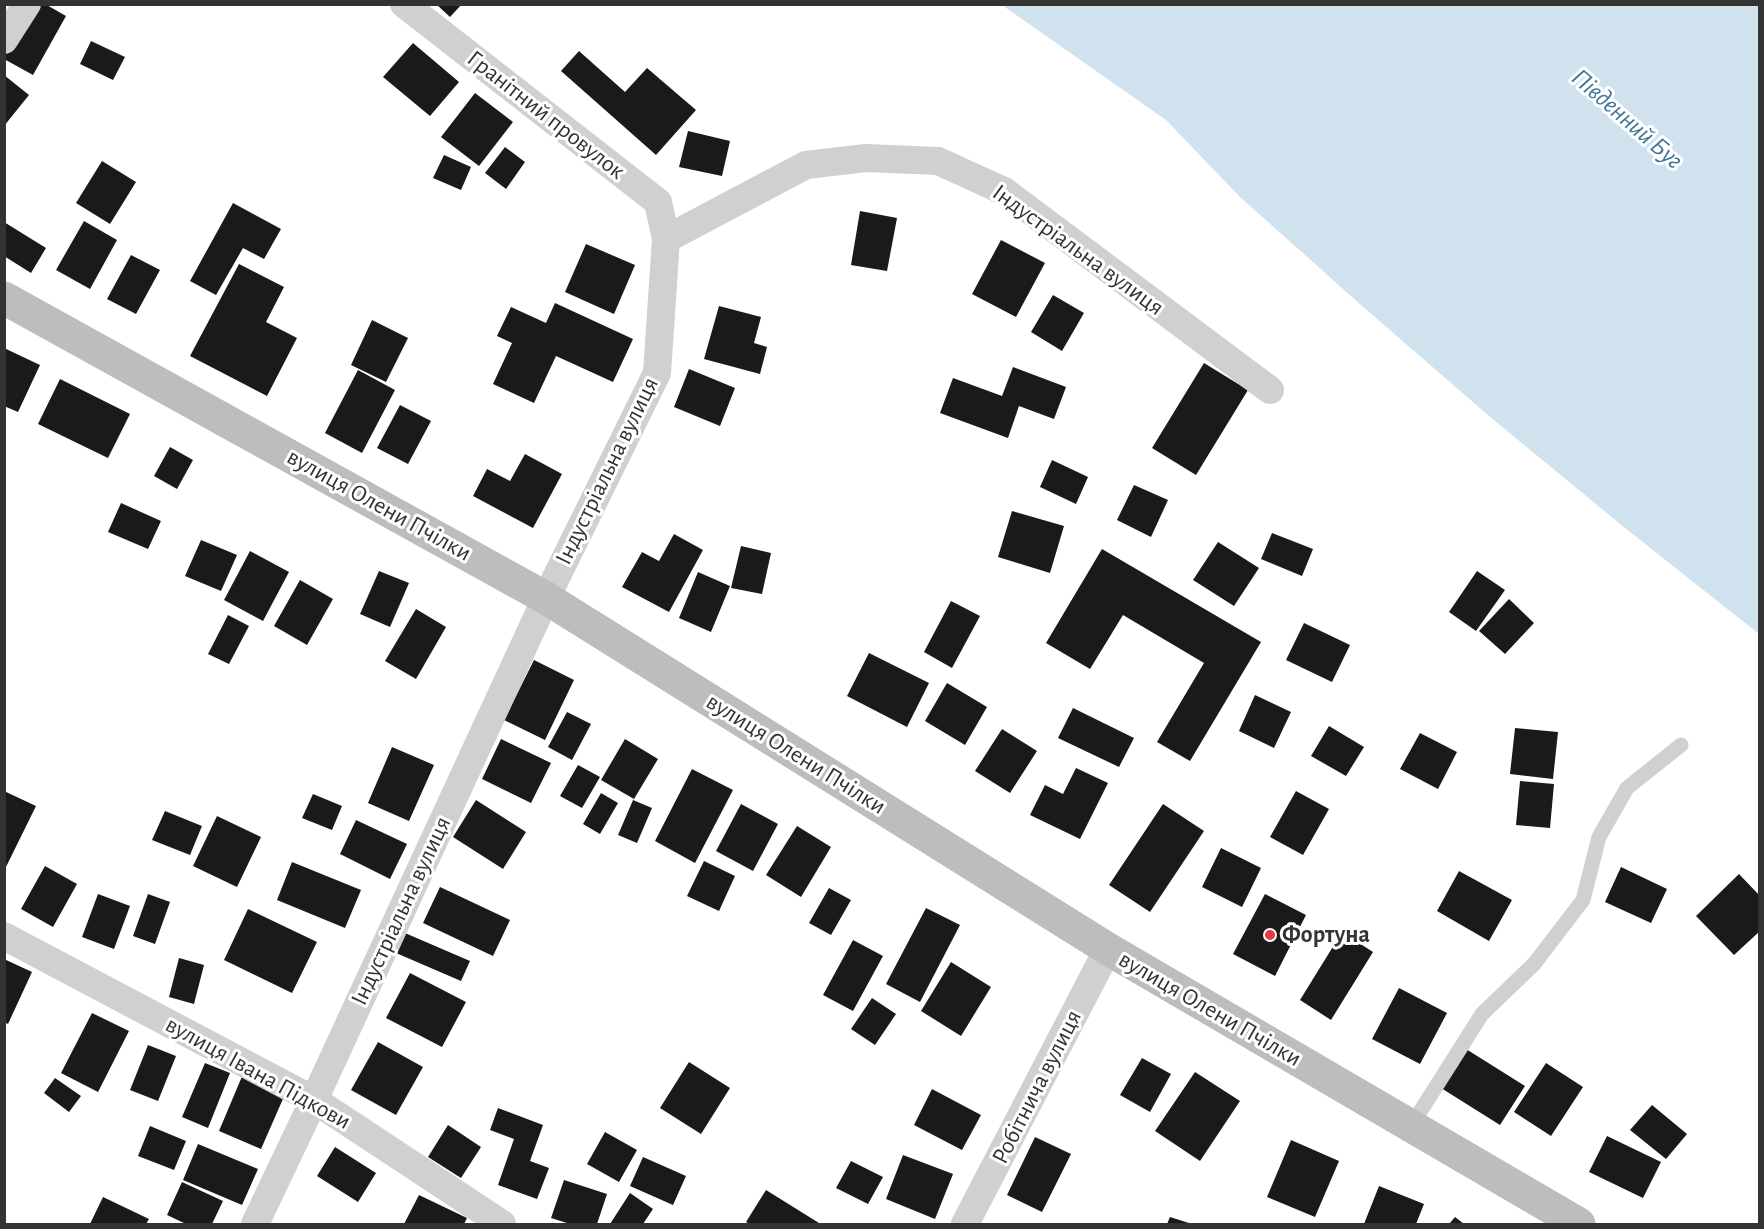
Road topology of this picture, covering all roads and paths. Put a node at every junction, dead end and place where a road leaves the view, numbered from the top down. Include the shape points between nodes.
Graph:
1 (27, 4) edge
2 (404, 4) edge
3 (4, 40) edge
4 (666, 239) junction
5 (4, 298) edge
6 (1270, 390) dead end
7 (546, 598) junction
8 (1681, 745) dead end
9 (4, 936) edge
10 (1108, 949) junction
11 (314, 1100) junction
12 (1411, 1126) junction
13 (255, 1224) edge
14 (502, 1224) edge
15 (965, 1224) edge
16 (1579, 1224) edge

1 - 3 street
2 - 4 street, Гранітний провулок via 658,202
4 - 6 street, Індустріальна вулиця via 806,165 866,158 938,161 1004,191
4 - 7 street, Індустріальна вулиця via 657,373
5 - 7 street, вулиця Олени Пчілки
7 - 10 street, вулиця Олени Пчілки
7 - 11 street, Індустріальна вулиця
8 - 12 lane via 1628,788 1599,837 1583,900 1534,964 1482,1014
9 - 11 street, вулиця Івана Підкови
10 - 12 street, вулиця Олени Пчілки
10 - 15 street, Робітнича вулиця
11 - 13 street, Індустріальна вулиця
11 - 14 street, вулиця Івана Підкови
12 - 16 street, вулиця Олени Пчілки

